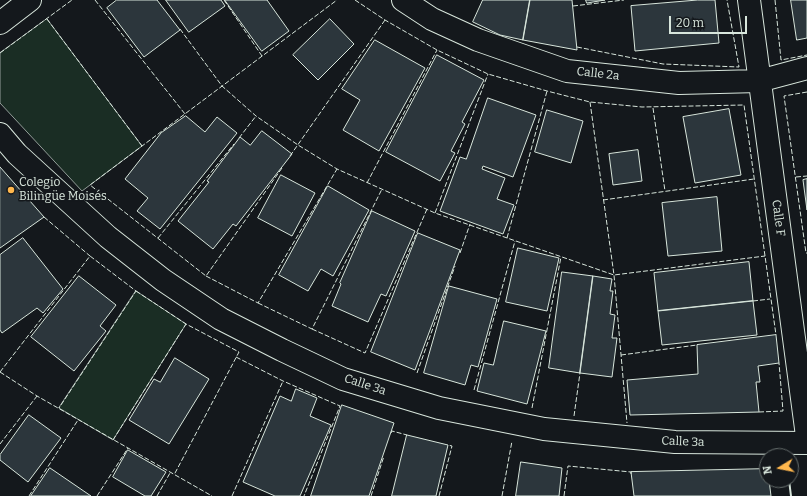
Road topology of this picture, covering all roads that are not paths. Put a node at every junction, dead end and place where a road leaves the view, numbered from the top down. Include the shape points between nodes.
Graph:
1 (30, 0) edge
2 (403, 0) edge
3 (749, 0) edge
4 (0, 23) edge
5 (807, 68) edge
6 (759, 81) junction
7 (0, 134) edge
8 (807, 436) edge
9 (807, 443) edge

1 - 4 street
2 - 6 street, Calle 2a via 432,19 478,40 567,71 679,83
3 - 6 street, Calle F
5 - 6 street, Calle 2a
6 - 8 street, Calle F
7 - 9 street, Calle 3a via 17,154 108,237 163,280 221,319 344,379 439,408 544,429 675,442

